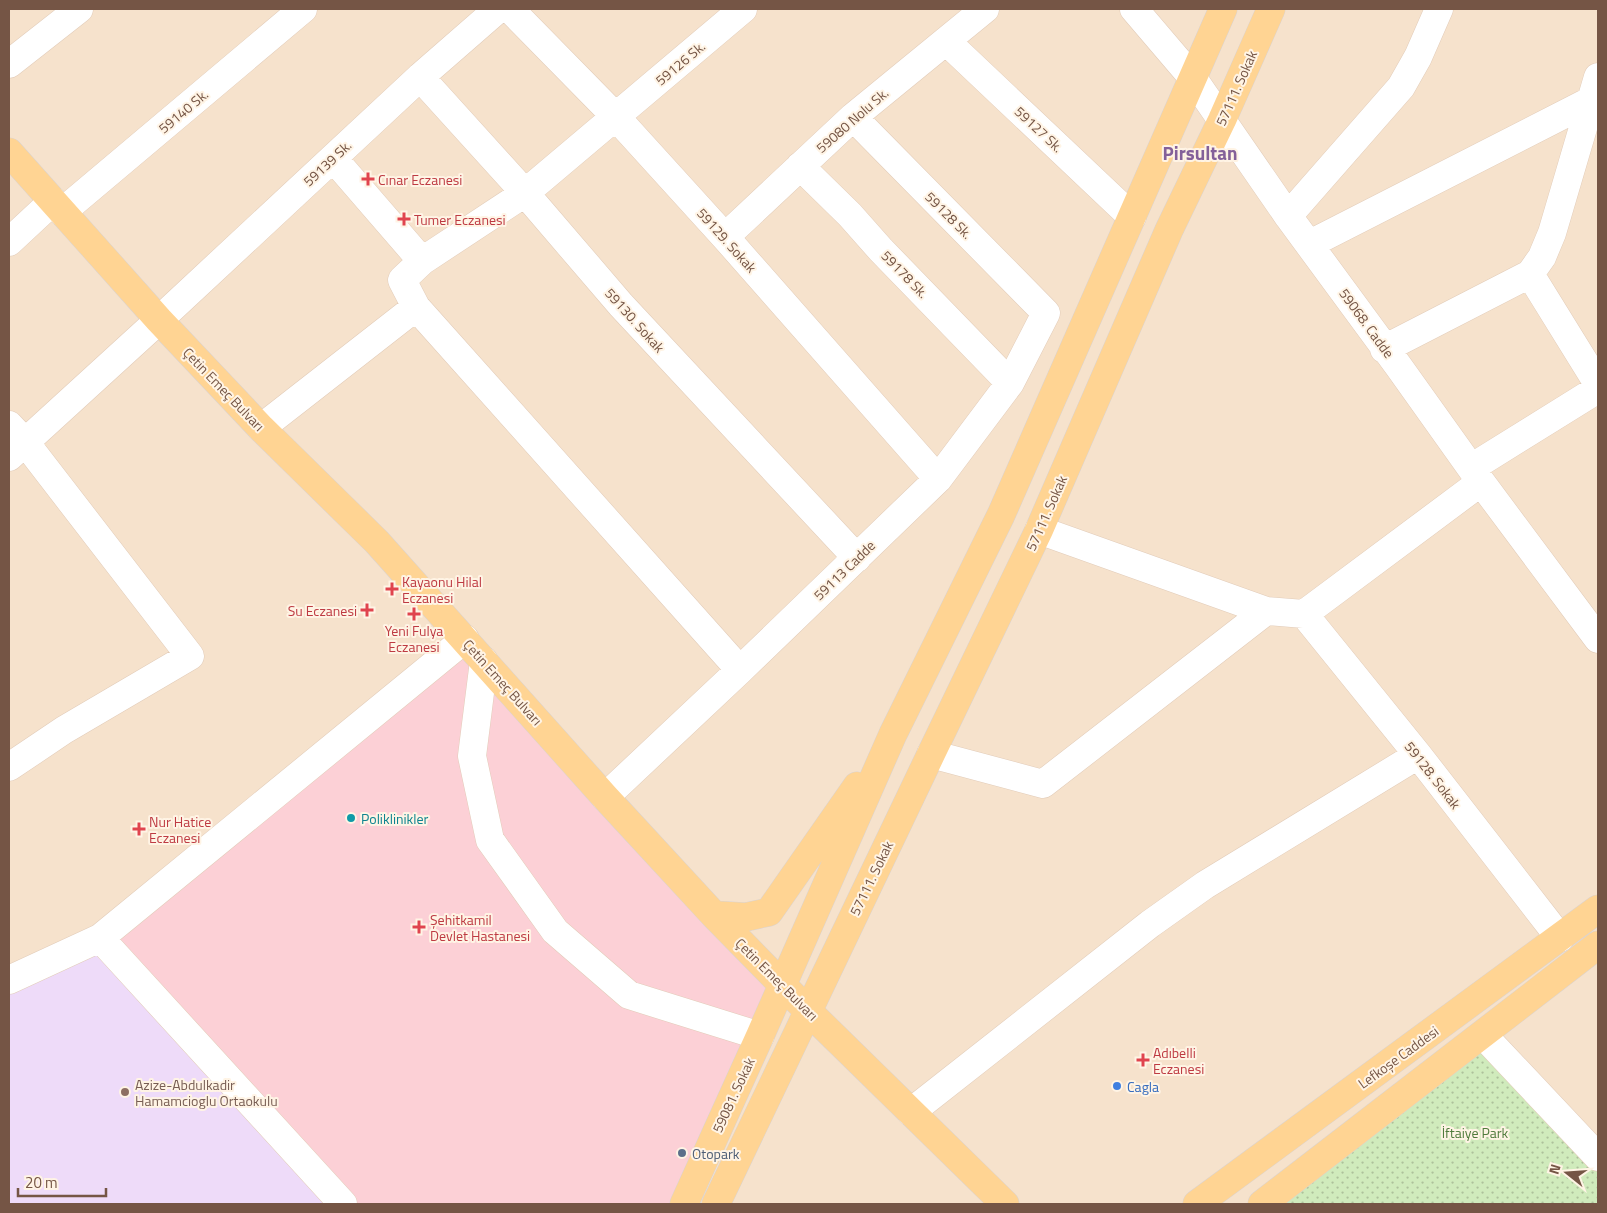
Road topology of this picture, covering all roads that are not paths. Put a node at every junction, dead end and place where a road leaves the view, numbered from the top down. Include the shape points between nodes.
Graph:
1 (79, 9) edge
2 (303, 9) edge
3 (498, 9) edge
4 (510, 9) edge
5 (743, 9) edge
6 (985, 9) edge
7 (1134, 9) edge
8 (1223, 9) edge
9 (1272, 9) edge
10 (1439, 9) edge
11 (946, 41) junction
12 (9, 64) edge
13 (420, 76) junction
14 (1192, 77) junction
15 (1596, 96) edge
16 (616, 117) junction
17 (853, 117) junction
18 (1222, 120) junction
19 (9, 152) edge
20 (333, 158) junction
21 (800, 166) junction
22 (525, 193) junction
23 (58, 207) junction
24 (1288, 216) junction
25 (1132, 217) junction
26 (725, 237) junction
27 (9, 242) edge
28 (1310, 244) junction
29 (422, 261) junction
30 (1530, 274) junction
31 (416, 306) junction
32 (1046, 313) joint
33 (159, 320) junction
34 (1384, 348) junction
35 (1010, 383) junction
36 (1598, 384) edge
37 (1598, 389) edge
38 (261, 428) junction
39 (14, 441) edge
40 (1476, 475) junction
41 (938, 479) junction
42 (1039, 530) junction
43 (857, 558) junction
44 (1266, 611) junction
45 (1304, 614) junction
46 (464, 639) junction
47 (1598, 639) edge
48 (484, 661) junction
49 (740, 670) junction
50 (894, 734) junction
51 (930, 754) junction
52 (1418, 755) junction
53 (9, 767) edge
54 (605, 797) junction
55 (1598, 909) edge
56 (714, 915) junction
57 (100, 938) junction
58 (1560, 938) junction
59 (1598, 945) edge
60 (9, 980) edge
61 (783, 985) junction
62 (808, 1011) junction
63 (1483, 1034) junction
64 (760, 1036) junction
65 (911, 1112) junction
66 (1598, 1157) edge
67 (719, 1203) edge
68 (343, 1204) edge
69 (684, 1204) edge
70 (1004, 1204) edge
71 (1197, 1204) edge
72 (1262, 1204) edge

1 - 12 street
2 - 23 street, 59140 Sk.
3 - 13 street, 59139 Sk.
4 - 16 street, 59129. Sokak
5 - 16 street, 59126 Sk.
6 - 11 street, 59080 Nolu Sk.
7 - 14 street, 59068. Cadde
8 - 14 main road
9 - 18 main road, 57111. Sokak
10 - 24 street via 1401,87
11 - 17 street, 59080 Nolu Sk.
11 - 25 street, 59127 Sk.
13 - 20 street, 59139 Sk.
13 - 22 street, 59130. Sokak
14 - 18 street, 59068. Cadde
14 - 25 main road
15 - 28 street
15 - 30 street via 1552,233 1542,257
16 - 22 street, 59126 Sk.
16 - 26 street, 59129. Sokak
17 - 21 street, 59080 Nolu Sk.
17 - 32 street, 59128 Sk.
18 - 24 street, 59068. Cadde
18 - 42 main road, 57111. Sokak via 1169,230
19 - 23 main road, Çetin Emeç Bulvarı
20 - 29 street
20 - 33 street, 59139 Sk.
21 - 26 street, 59080 Nolu Sk.
21 - 35 street, 59178 Sk.
22 - 29 street, 59126 Sk.
22 - 43 street, 59130. Sokak via 621,305
23 - 27 street, 59140 Sk.
23 - 33 main road, Çetin Emeç Bulvarı
24 - 28 street, 59068. Cadde
25 - 50 main road via 1000,515
26 - 41 street, 59129. Sokak
28 - 34 street, 59068. Cadde
29 - 31 street, 59126 Sk. via 402,280
30 - 34 street
30 - 36 street
31 - 38 street
31 - 49 street
32 - 35 street, 59113 Cadde
33 - 38 main road, Çetin Emeç Bulvarı
33 - 39 street, 59139 Sk.
34 - 40 street, 59068. Cadde
35 - 41 street, 59113 Cadde
37 - 40 street
38 - 46 main road, Çetin Emeç Bulvarı via 376,542
39 - 53 street via 190,656 64,730
40 - 45 street
40 - 47 street, 59068. Cadde
41 - 43 street, 59113 Cadde
42 - 44 street
42 - 51 main road, 57111. Sokak
43 - 49 street, 59113 Cadde
44 - 45 street
44 - 51 street via 1043,784
45 - 52 street, 59128. Sokak
46 - 48 main road, Çetin Emeç Bulvarı
46 - 57 street
48 - 54 main road, Çetin Emeç Bulvarı
48 - 64 street via 472,756 490,840 555,931 629,995
49 - 54 street, 59113 Cadde
50 - 56 main road via 769,912 746,917
50 - 61 main road, 59081. Sokak
51 - 62 main road, 57111. Sokak
52 - 58 street, 59128. Sokak
52 - 65 street via 1205,885 1150,924
54 - 56 main road, Çetin Emeç Bulvarı
55 - 58 main road, Lefkoşe Caddesi
56 - 61 main road, Çetin Emeç Bulvarı
57 - 60 street
57 - 68 street
58 - 71 main road, Lefkoşe Caddesi
59 - 63 main road
61 - 62 main road, Çetin Emeç Bulvarı
61 - 64 main road, 59081. Sokak
62 - 65 main road, Çetin Emeç Bulvarı
62 - 67 main road
63 - 66 street
63 - 72 main road
64 - 69 main road, 59081. Sokak
65 - 70 main road, Çetin Emeç Bulvarı

